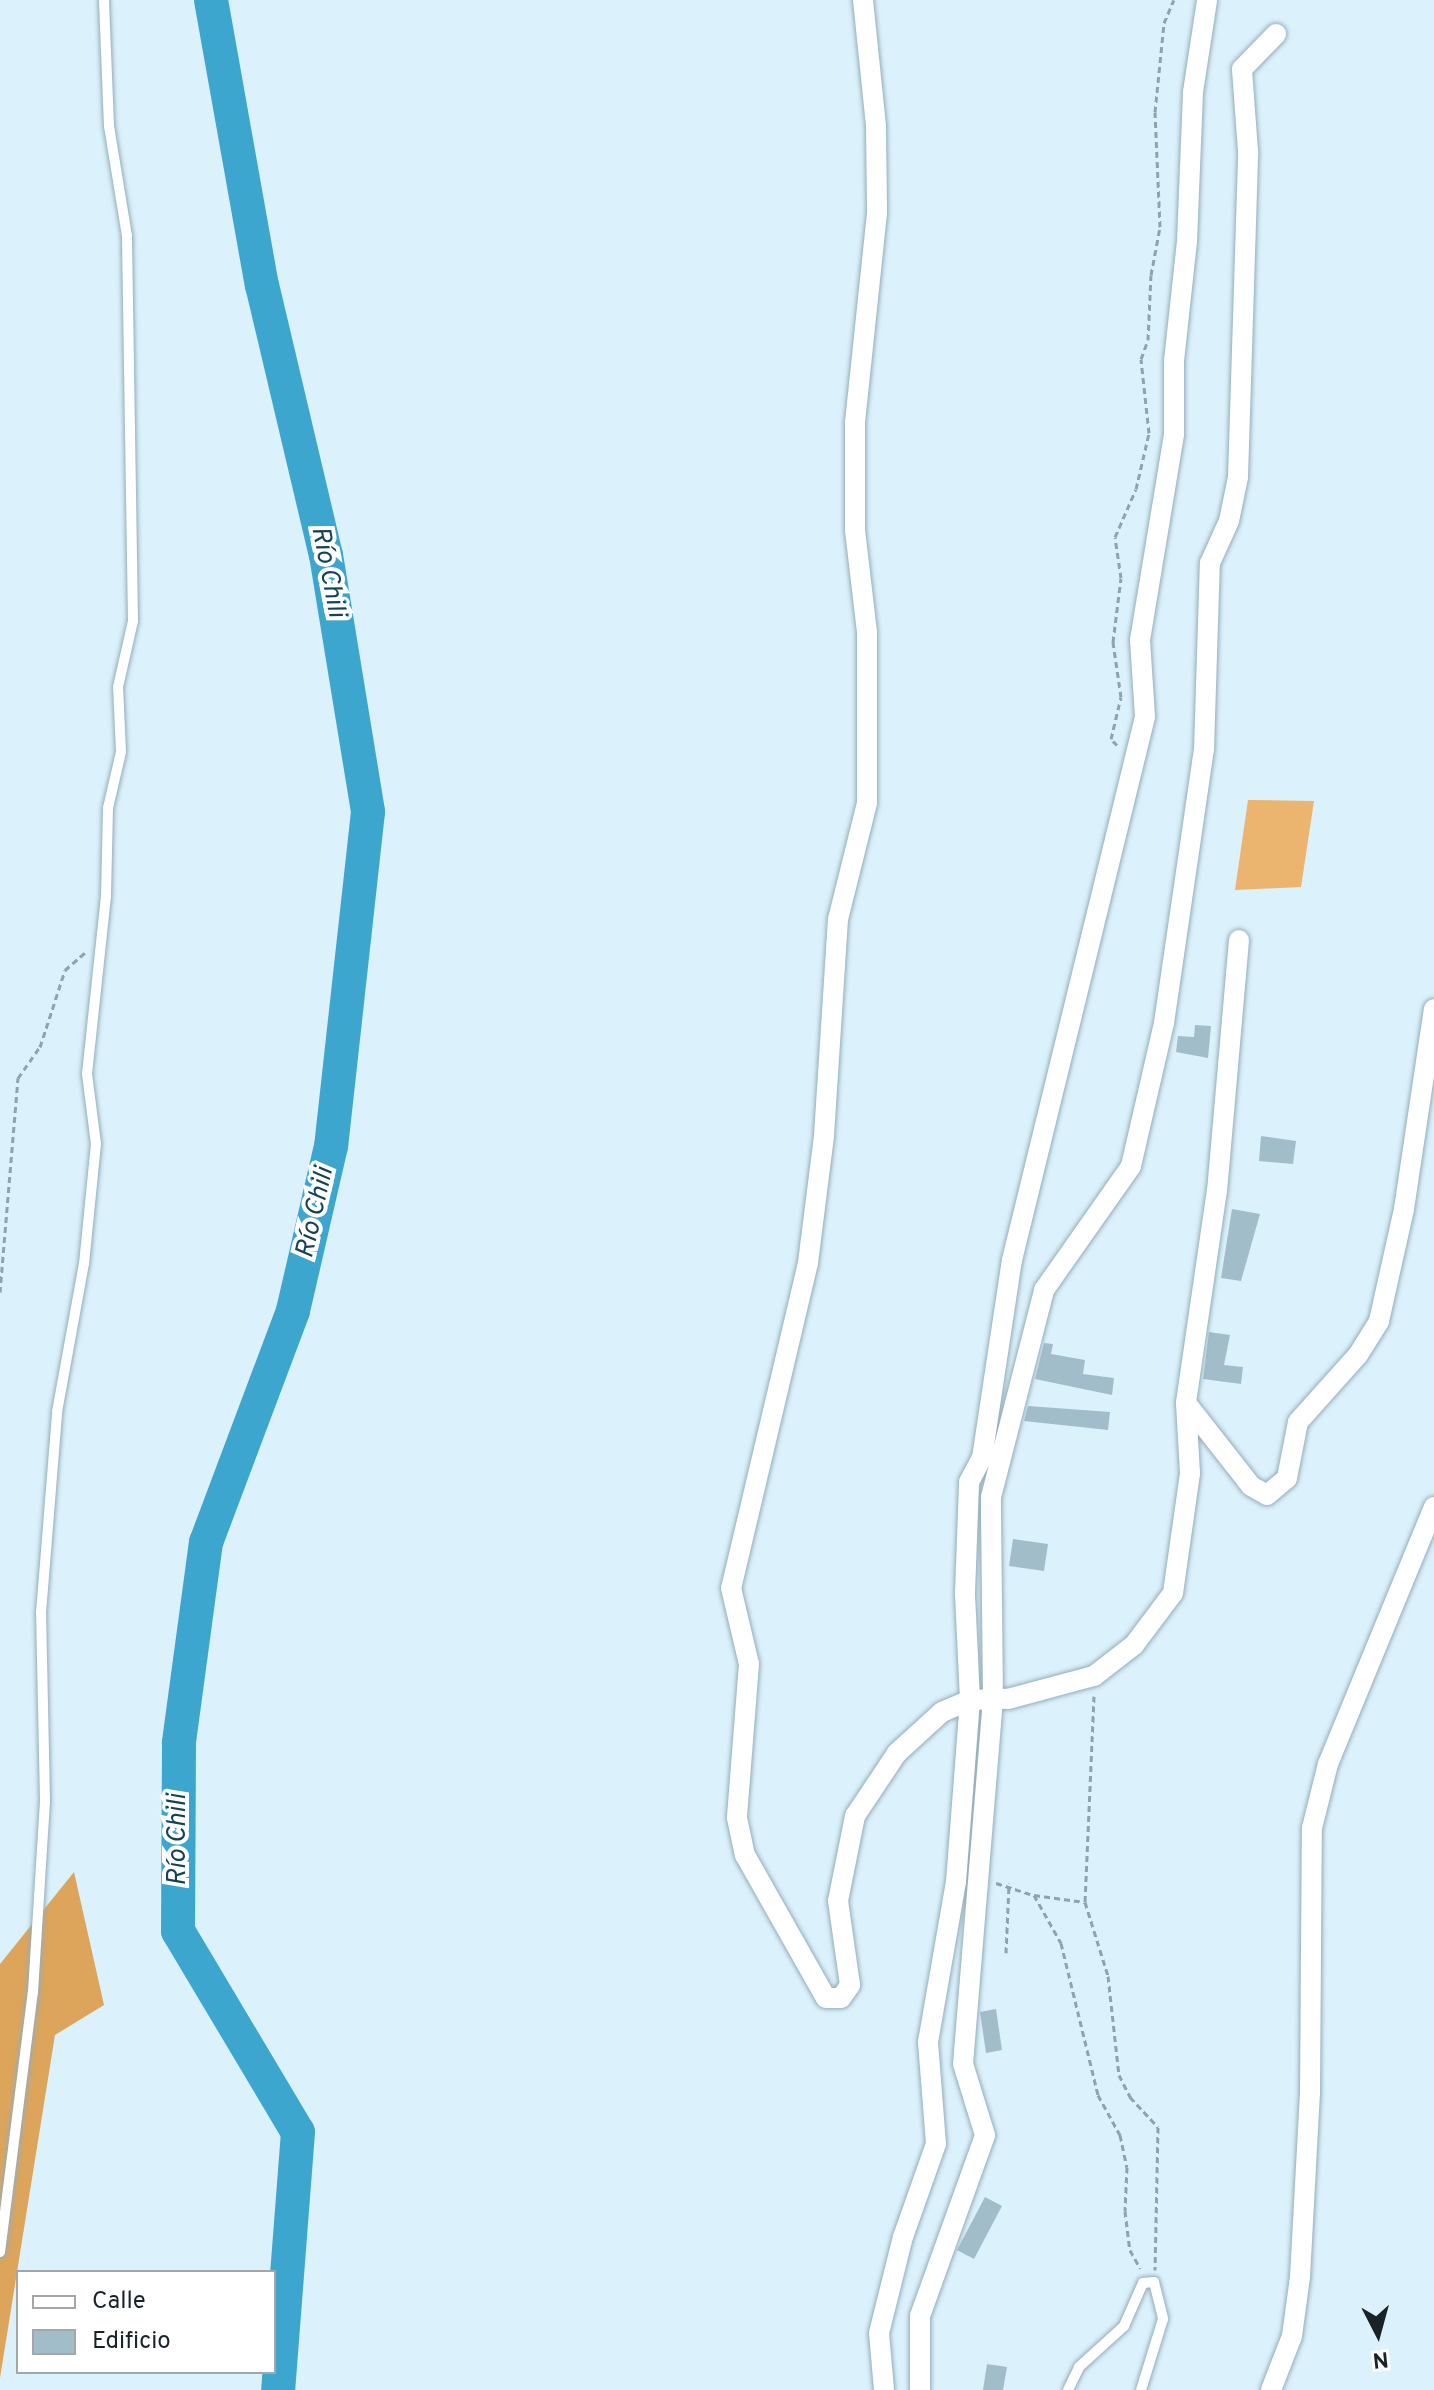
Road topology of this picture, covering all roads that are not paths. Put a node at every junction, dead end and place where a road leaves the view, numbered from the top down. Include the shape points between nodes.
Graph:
1 (104, 0) edge
2 (863, 0) edge
3 (1207, 0) edge
4 (1276, 34) dead end
5 (1239, 940) dead end
6 (1434, 1009) edge
7 (1186, 1403) junction
8 (1434, 1507) edge
9 (993, 1699) junction
10 (970, 1700) junction
11 (0, 2252) edge
12 (884, 2390) edge
13 (920, 2390) edge
14 (1068, 2390) edge
15 (1141, 2390) edge
16 (1271, 2390) edge

1 - 11 lane via 109,126 127,236 133,621 118,687 121,752 108,808 106,896 87,1074 96,1144 84,1264 56,1428 41,1613 45,1801 33,1992
2 - 10 street via 876,126 877,213 855,423 855,530 867,632 867,803 838,919 824,1136 808,1263 731,1588 749,1664 737,1818 745,1855 826,1998 841,1998 850,1985 838,1901 855,1816 912,1736 942,1712
3 - 10 street via 1193,92 1187,242 1174,361 1174,434 1140,640 1145,717 1012,1260 982,1458 969,1482 965,1593
4 - 9 street via 1242,69 1248,151 1238,477 1229,521 1210,563 1204,750 1164,1023 1131,1166 1044,1290 1027,1349 991,1497
5 - 7 street via 1217,1190
6 - 7 street via 1404,1209 1379,1321 1358,1355 1298,1422 1281,1488 1267,1495 1251,1486
7 - 9 street via 1190,1473 1173,1593 1134,1645 1094,1676
8 - 16 street via 1328,1764 1312,1828 1310,2094 1300,2277 1292,2336
9 - 10 street
9 - 13 street via 963,2064 985,2135 920,2316
10 - 12 street via 956,1882 928,2042 934,2157 886,2299 877,2357
14 - 15 lane via 1079,2367 1124,2326 1143,2283 1154,2282 1163,2319

